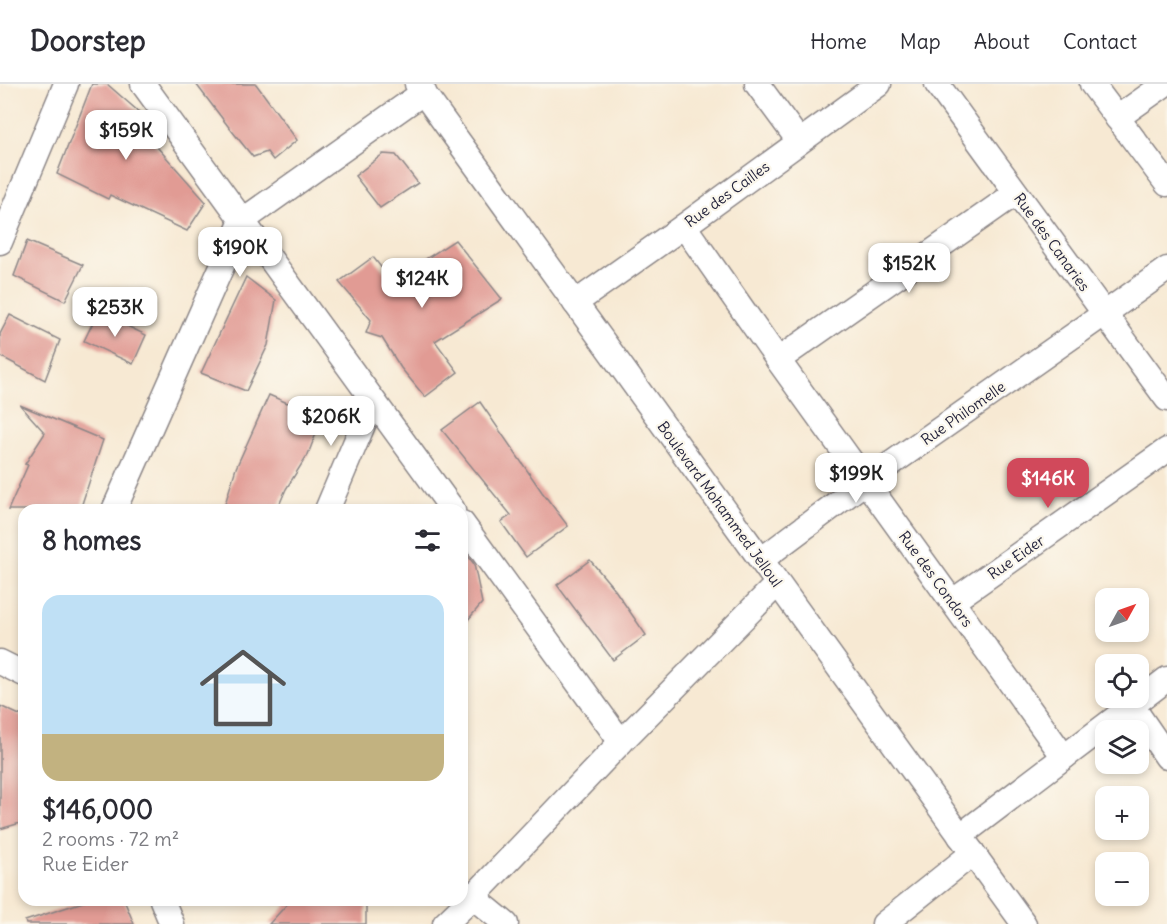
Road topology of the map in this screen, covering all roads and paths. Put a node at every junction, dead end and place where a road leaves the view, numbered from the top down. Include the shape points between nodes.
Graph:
1 (66, 84) edge
2 (143, 84) edge
3 (757, 84) edge
4 (879, 84) edge
5 (937, 84) edge
6 (1092, 84) edge
7 (1164, 84) edge
8 (420, 88) edge
9 (1117, 118) junction
10 (800, 141) junction
11 (1167, 184) edge
12 (1016, 193) junction
13 (242, 221) junction
14 (684, 226) junction
15 (0, 242) edge
16 (1167, 269) edge
17 (575, 303) junction
18 (1104, 314) junction
19 (778, 360) junction
20 (1167, 399) edge
21 (373, 401) junction
22 (1167, 450) edge
23 (865, 482) junction
24 (117, 504) edge
25 (330, 504) edge
26 (449, 504) edge
27 (468, 531) edge
28 (761, 560) junction
29 (777, 584) junction
30 (953, 601) junction
31 (0, 662) edge
32 (18, 671) edge
33 (1167, 679) edge
34 (1149, 693) edge
35 (1129, 708) edge
36 (1133, 708) edge
37 (621, 742) junction
38 (1064, 757) junction
39 (1167, 757) edge
40 (967, 844) junction
41 (468, 894) edge
42 (164, 906) edge
43 (459, 906) edge
44 (171, 924) edge
45 (445, 924) edge
46 (506, 924) edge
47 (884, 924) edge
48 (1024, 924) edge

1 - 15 street
2 - 13 street
3 - 10 street
4 - 10 street, Rue des Cailles
5 - 12 street, Rue des Canaries
6 - 9 street
7 - 9 street
8 - 13 street
8 - 17 street, Boulevard Mohammed Jelloul
9 - 11 street
10 - 14 street, Rue des Cailles
12 - 18 street, Rue des Canaries
12 - 19 street
13 - 21 street
13 - 24 street
14 - 17 street, Rue des Cailles
14 - 19 street, Rue des Condors
16 - 18 street, Rue Philomelle
17 - 28 street, Boulevard Mohammed Jelloul
18 - 20 street, Rue des Canaries
18 - 23 street, Rue Philomelle
19 - 23 street, Rue des Condors
21 - 25 street
21 - 26 street
22 - 30 street, Rue Eider
23 - 28 street, Rue Philomelle
23 - 30 street, Rue des Condors
27 - 37 street
28 - 29 street, Boulevard Mohammed Jelloul
29 - 37 street
29 - 40 street, Boulevard Mohammed Jelloul
30 - 38 street, Rue des Condors
31 - 32 street
33 - 34 street
35 - 38 street
36 - 39 street
37 - 41 street
38 - 40 street
40 - 47 street
40 - 48 street, Boulevard Mohammed Jelloul
41 - 46 street
42 - 44 street
43 - 45 street

